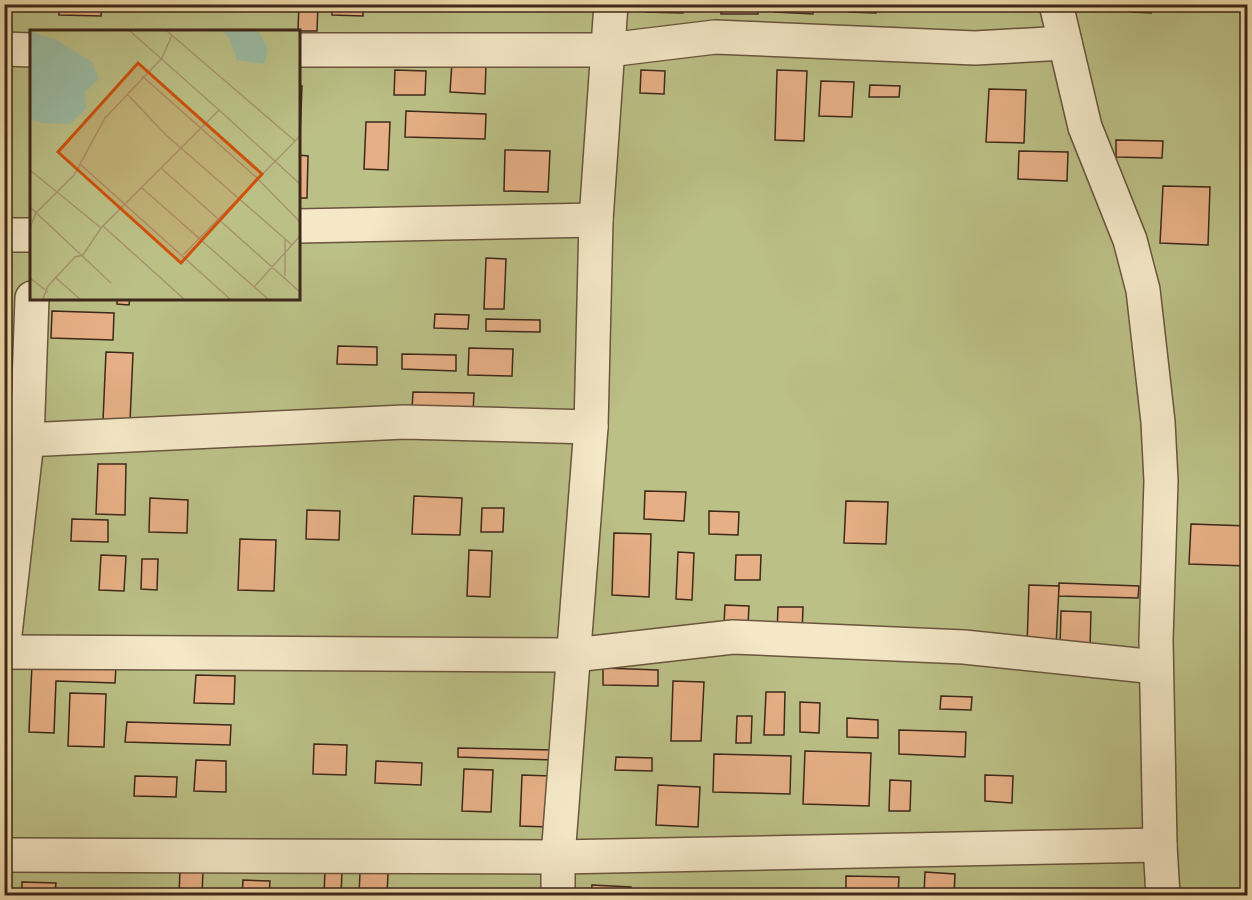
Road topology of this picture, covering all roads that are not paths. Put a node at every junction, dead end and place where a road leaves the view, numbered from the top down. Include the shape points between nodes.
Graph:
1 (611, 4) edge
2 (1056, 4) edge
3 (1065, 43) junction
4 (4, 49) edge
5 (30, 50) edge
6 (300, 50) edge
7 (608, 51) junction
8 (596, 220) junction
9 (300, 226) edge
10 (4, 235) edge
11 (30, 235) edge
12 (32, 300) edge
13 (591, 427) junction
14 (16, 441) edge
15 (4, 643) edge
16 (4, 652) edge
17 (574, 655) junction
18 (1156, 667) junction
19 (1160, 845) junction
20 (4, 855) edge
21 (558, 857) junction
22 (558, 896) edge
23 (1163, 896) edge

1 - 7 street
2 - 3 street
3 - 7 street via 975,48 715,37
3 - 18 street via 1085,127 1130,240 1143,290 1161,480
4 - 5 street
6 - 7 street
7 - 8 street
8 - 9 street
8 - 13 street
10 - 11 street
12 - 14 street
13 - 14 street via 404,422
13 - 17 street
14 - 15 street
16 - 17 street
17 - 18 street via 733,637 964,647
17 - 21 street
18 - 19 street
19 - 21 street
19 - 23 street
20 - 21 street
21 - 22 street

